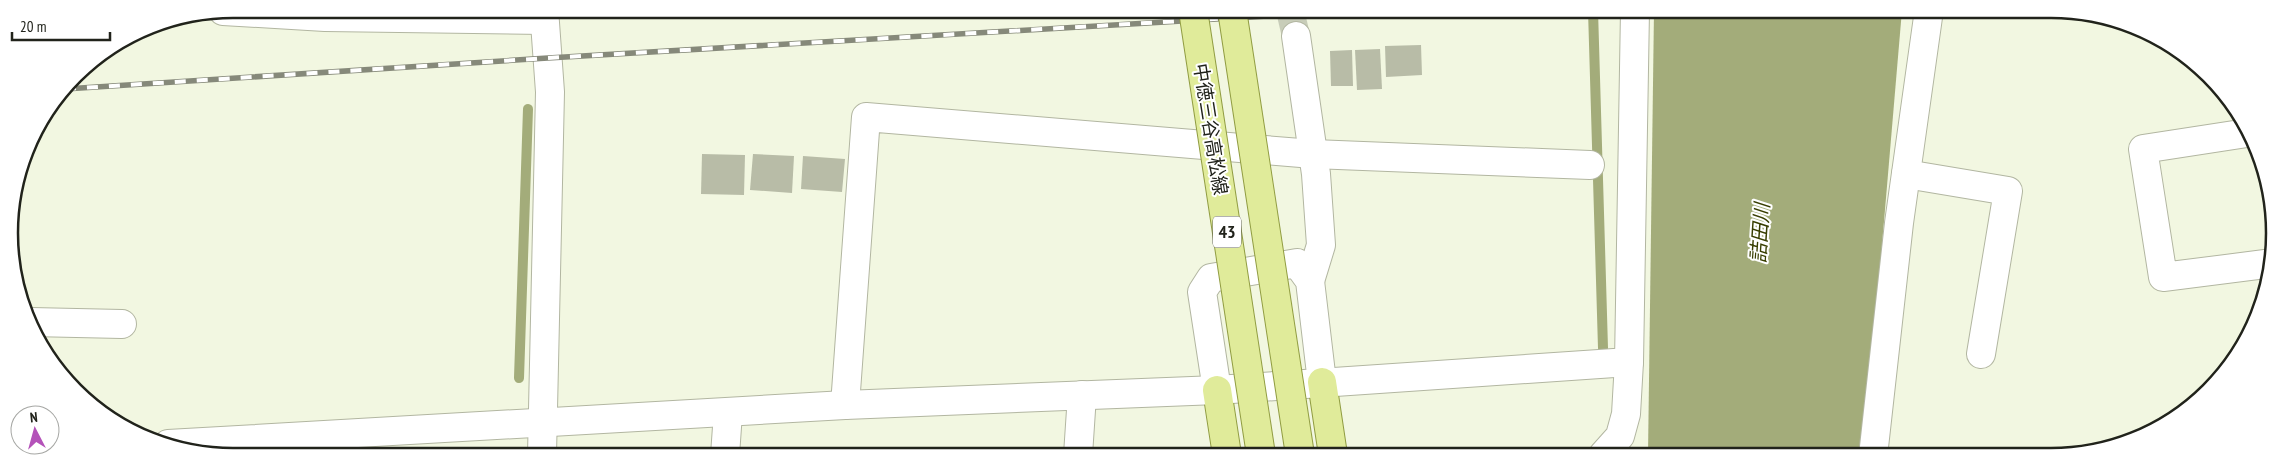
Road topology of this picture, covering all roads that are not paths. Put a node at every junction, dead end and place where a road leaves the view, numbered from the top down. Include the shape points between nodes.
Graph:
1 (544, 18) edge
2 (1194, 18) edge
3 (1233, 18) edge
4 (1635, 18) edge
5 (1928, 18) edge
6 (1296, 36) tunnel mouth
7 (2242, 134) edge
8 (1313, 154) junction
9 (1590, 165) dead end
10 (1906, 174) junction
11 (2264, 264) edge
12 (1310, 281) junction
13 (37, 322) edge
14 (122, 324) dead end
15 (1981, 354) dead end
16 (1629, 362) junction
17 (1322, 382) junction
18 (1217, 390) junction
19 (1082, 395) junction
20 (846, 405) junction
21 (728, 413) junction
22 (543, 424) junction
23 (190, 443) edge
24 (542, 448) edge
25 (726, 448) edge
26 (1078, 448) edge
27 (1226, 448) edge
28 (1260, 448) edge
29 (1299, 448) edge
30 (1332, 448) edge
31 (1609, 448) edge
32 (1874, 448) edge

1 - 22 street via 550,92
2 - 28 main road, 中徳三谷高松線 / 43, bridge
3 - 29 main road, 中徳三谷高松線 / 43, bridge
4 - 16 street
5 - 10 street
6 - 8 street
7 - 11 street via 2143,149 2162,277
8 - 9 street
8 - 12 street via 1321,245
8 - 20 street via 866,117
10 - 15 street via 2008,191
10 - 32 street
12 - 17 street
12 - 18 street via 1297,263 1211,278 1202,292
13 - 14 street
16 - 17 street
16 - 31 street via 1624,422 1620,436
17 - 18 street
17 - 30 main road
18 - 19 street
18 - 27 main road
19 - 20 street
19 - 26 street
20 - 21 street
21 - 22 street
21 - 25 street
22 - 23 street
22 - 24 street

